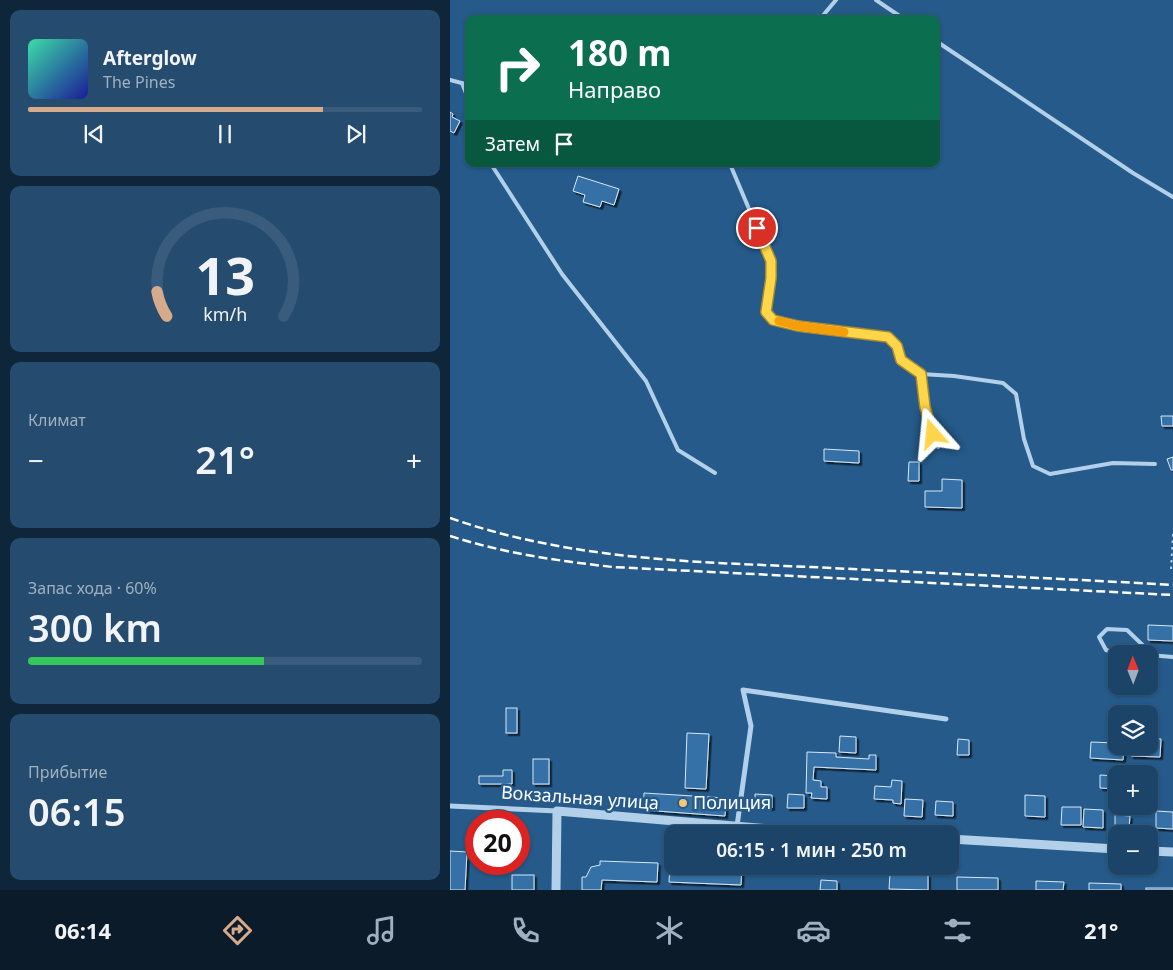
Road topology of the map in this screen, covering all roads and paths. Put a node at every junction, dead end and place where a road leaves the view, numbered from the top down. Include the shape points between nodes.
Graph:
1 (836, 0) edge
2 (876, 0) edge
3 (823, 15) edge
4 (898, 15) edge
5 (940, 43) edge
6 (450, 80) edge
7 (462, 83) junction
8 (465, 83) edge
9 (465, 91) edge
10 (493, 167) edge
11 (731, 167) edge
12 (1173, 197) edge
13 (921, 374) junction
14 (938, 447) dead end
15 (1156, 464) dead end
16 (715, 473) dead end
17 (1173, 534) edge
18 (1173, 570) edge
19 (1141, 645) edge
20 (1108, 651) edge
21 (1158, 656) edge
22 (1173, 657) edge
23 (946, 719) dead end
24 (450, 806) edge
25 (556, 811) junction
26 (725, 825) edge
27 (737, 825) edge
28 (959, 840) edge
29 (1108, 849) edge
30 (1158, 851) edge
31 (1173, 852) edge
32 (556, 890) edge

1 - 3 lane
2 - 4 lane
5 - 12 lane
6 - 7 lane
7 - 8 lane
7 - 9 lane
10 - 16 lane via 562,274 646,381 678,450
11 - 13 lane via 771,261 766,312 773,320 888,337 897,346 901,360
13 - 14 lane via 925,407
13 - 15 lane via 1003,383 1016,394 1024,439 1033,466 1050,474 1113,463
17 - 18 path
19 - 20 lane via 1127,630 1107,629 1099,637
21 - 22 lane
23 - 27 street via 743,690 751,726
24 - 25 street, Вокзальная улица
25 - 26 street, Вокзальная улица
25 - 32 street
28 - 29 street
30 - 31 street

